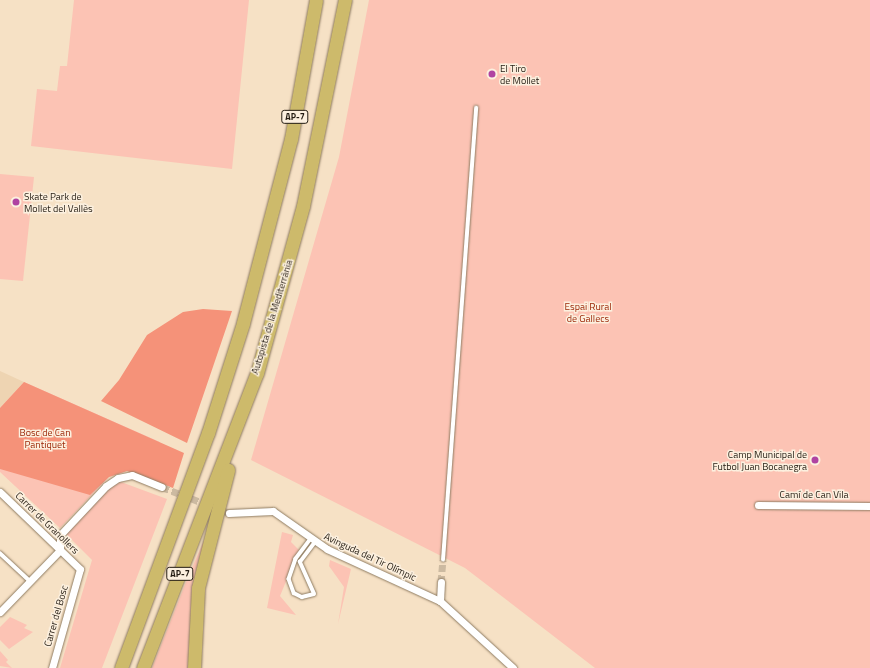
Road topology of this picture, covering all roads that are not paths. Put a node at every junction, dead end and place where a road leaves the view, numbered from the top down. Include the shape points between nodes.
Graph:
1 (316, 0) edge
2 (345, 0) edge
3 (476, 108) dead end
4 (220, 482) junction
5 (162, 487) tunnel mouth
6 (0, 492) edge
7 (186, 494) junction
8 (758, 505) dead end
9 (870, 506) edge
10 (229, 513) tunnel mouth
11 (313, 541) junction
12 (60, 550) junction
13 (0, 553) edge
14 (442, 560) tunnel mouth
15 (80, 569) joint
16 (30, 581) junction
17 (441, 582) tunnel mouth
18 (440, 601) junction
19 (0, 611) edge
20 (52, 668) edge
21 (113, 668) edge
22 (121, 668) edge
23 (143, 668) edge
24 (194, 668) edge
25 (513, 668) edge

1 - 7 highway, AP-7 via 291,139 268,233 208,433
2 - 4 highway, Autopista de la Mediterrània / AP-7 via 303,206 257,373
3 - 14 lane
4 - 23 highway, Autopista de la Mediterrània / AP-7
4 - 24 highway via 198,588
5 - 12 street via 132,475 118,478 60,535
6 - 12 street, Carrer de Granollers
7 - 21 highway via 171,518
7 - 22 highway, AP-7
8 - 9 street, Camí de Can Vila
10 - 11 street, Avinguda del Tir Olímpic via 273,511
11 - 11 lane via 296,559 289,578 294,593 302,597 314,594 300,562
11 - 18 street, Avinguda del Tir Olímpic
12 - 15 street, Carrer de Granollers
12 - 16 street
13 - 16 lane
15 - 20 street, Carrer del Bosc
16 - 19 street
17 - 18 street
18 - 25 street, Avinguda del Tir Olímpic

